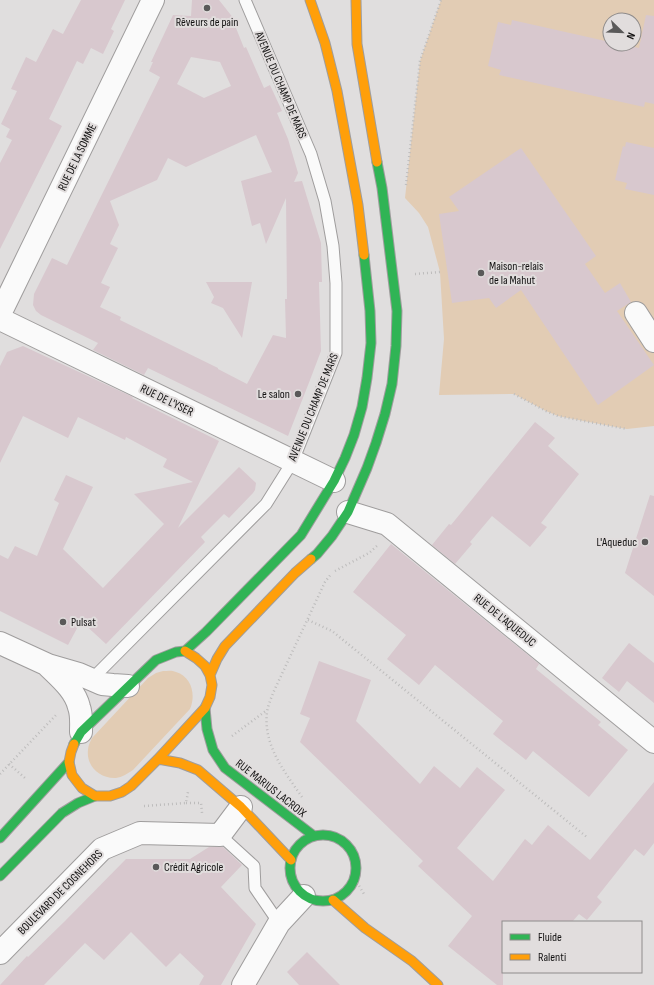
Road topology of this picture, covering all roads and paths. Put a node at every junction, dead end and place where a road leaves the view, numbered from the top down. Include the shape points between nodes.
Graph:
1 (153, 0) edge
2 (245, 0) edge
3 (310, 0) edge
4 (356, 0) edge
5 (441, 0) edge
6 (405, 190) dead end
7 (636, 313) dead end
8 (0, 314) edge
9 (0, 319) edge
10 (654, 342) edge
11 (514, 394) dead end
12 (627, 429) dead end
13 (292, 460) junction
14 (334, 481) junction
15 (348, 512) junction
16 (387, 524) junction
17 (308, 620) junction
18 (0, 643) edge
19 (185, 651) junction
20 (48, 665) junction
21 (210, 675) junction
22 (91, 680) junction
23 (128, 686) junction
24 (75, 696) junction
25 (205, 708) junction
26 (81, 732) junction
27 (654, 742) edge
28 (158, 759) junction
29 (69, 762) junction
30 (0, 774) edge
31 (96, 796) junction
32 (306, 803) dead end
33 (241, 807) junction
34 (220, 835) junction
35 (314, 836) junction
36 (0, 838) edge
37 (588, 838) dead end
38 (291, 860) junction
39 (0, 876) edge
40 (304, 896) junction
41 (333, 900) junction
42 (280, 923) junction
43 (0, 953) edge
44 (243, 985) edge
45 (438, 985) edge

1 - 8 street, RUE DE LA SOMME
2 - 13 lane, AVENUE DU CHAMP DE MARS via 311,154 325,201 333,246 336,353
3 - 14 main road via 337,91 358,205 370,311 371,343 362,407 354,435
4 - 15 main road via 357,44 382,188 397,311 392,384 385,414 367,468
5 - 6 path via 420,61
7 - 10 street
9 - 13 street, RUE DE L'YSER
11 - 12 path via 558,416
13 - 14 street, RUE DE L'YSER
13 - 22 lane, AVENUE DU CHAMP DE MARS via 266,504
14 - 19 main road via 301,535
15 - 16 street, RUE DE L'AQUEDUC
15 - 21 main road via 317,554 224,646
16 - 17 path via 377,546 369,553 332,572
16 - 27 street, RUE DE L'AQUEDUC
17 - 32 path via 273,694 267,710 266,723 269,741 276,758
17 - 37 path via 332,631
18 - 20 street
19 - 21 main road via 205,666
19 - 23 main road via 156,660
20 - 22 street
20 - 24 street
21 - 25 main road via 212,685
22 - 23 street via 102,684
23 - 26 main road
24 - 26 street via 81,716
24 - 30 path
25 - 28 main road
25 - 35 main road, RUE MARIUS LACROIX via 213,750 225,768
26 - 29 main road
28 - 31 main road via 122,792 110,796
28 - 33 main road via 198,770
29 - 31 main road via 72,775 82,788
29 - 36 main road
31 - 39 main road via 62,813
33 - 34 street
33 - 38 main road
34 - 42 lane via 254,866 255,888
34 - 43 street, BOULEVARD DE COGNEHORS via 140,833 102,849
35 - 38 main road via 299,845
35 - 41 main road via 335,837 344,842 355,859 355,879 342,896
38 - 40 main road via 292,880
40 - 41 main road via 323,902
40 - 42 street
41 - 45 main road via 365,928 412,961
42 - 44 street

